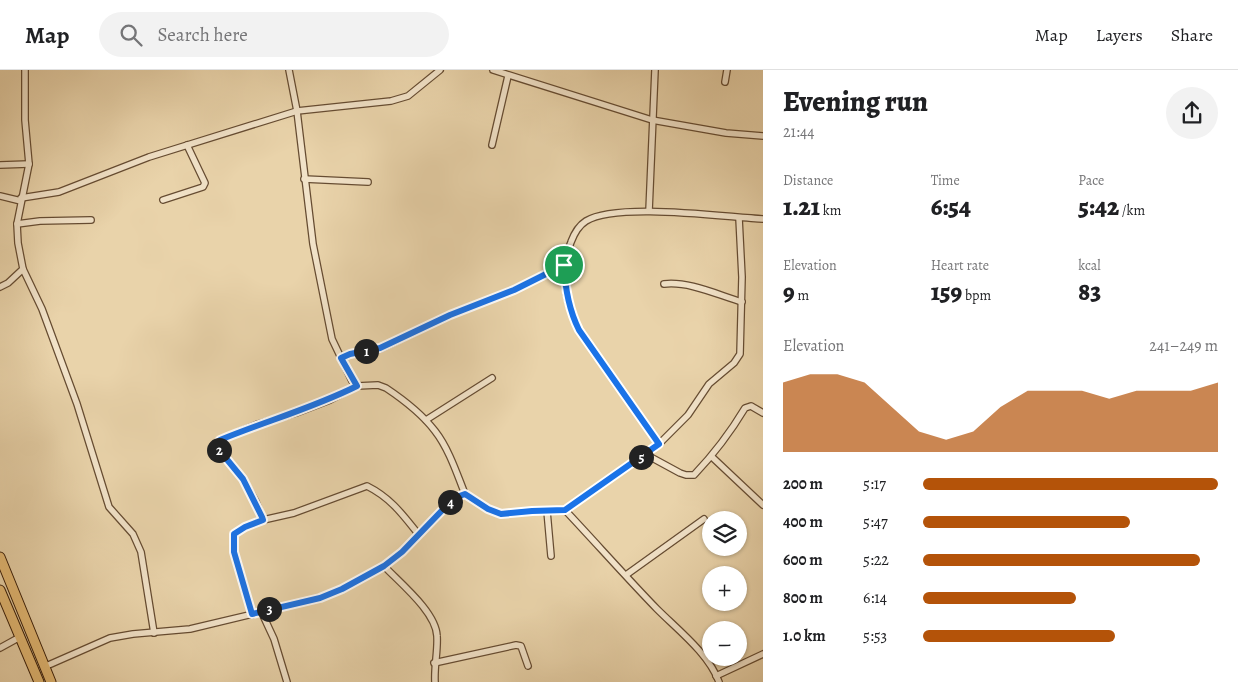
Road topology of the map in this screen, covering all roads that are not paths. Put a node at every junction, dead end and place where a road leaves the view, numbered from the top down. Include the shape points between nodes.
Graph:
1 (25, 70) edge
2 (289, 70) edge
3 (440, 70) edge
4 (493, 70) edge
5 (655, 70) edge
6 (727, 70) edge
7 (508, 76) junction
8 (725, 82) dead end
9 (297, 111) junction
10 (652, 120) junction
11 (763, 136) edge
12 (187, 145) junction
13 (492, 146) dead end
14 (29, 164) junction
15 (0, 165) edge
16 (304, 180) junction
17 (368, 182) dead end
18 (0, 196) edge
19 (21, 199) junction
20 (163, 200) dead end
21 (649, 211) junction
22 (739, 218) junction
23 (763, 219) edge
24 (91, 220) dead end
25 (17, 224) junction
26 (564, 265) junction
27 (23, 269) junction
28 (664, 284) dead end
29 (0, 287) edge
30 (742, 302) junction
31 (341, 358) junction
32 (492, 378) dead end
33 (357, 386) junction
34 (763, 413) edge
35 (426, 420) junction
36 (659, 444) junction
37 (645, 454) junction
38 (712, 457) junction
39 (465, 494) junction
40 (763, 505) edge
41 (565, 510) junction
42 (547, 511) junction
43 (702, 519) edge
44 (263, 520) junction
45 (420, 535) junction
46 (0, 556) edge
47 (551, 556) dead end
48 (384, 566) junction
49 (626, 575) junction
50 (0, 590) edge
51 (261, 611) junction
52 (252, 614) junction
53 (154, 633) junction
54 (20, 637) junction
55 (0, 648) edge
56 (763, 654) edge
57 (434, 663) junction
58 (528, 666) dead end
59 (44, 667) junction
60 (716, 676) junction
61 (40, 682) edge
62 (51, 682) edge
63 (287, 682) edge
64 (435, 682) edge
65 (719, 682) edge

1 - 14 street
2 - 9 street
3 - 9 street via 408,96
4 - 7 street
5 - 10 street
6 - 8 street
7 - 10 street
7 - 13 street
9 - 12 street
9 - 16 street
10 - 11 street
10 - 21 street
12 - 19 street via 59,192
12 - 20 street via 204,179 203,188
14 - 15 street
14 - 19 street
16 - 17 street
16 - 31 street via 332,339
18 - 19 street
19 - 25 street
21 - 22 street
21 - 26 street via 586,221 577,229
22 - 23 street
22 - 30 street
24 - 25 street
25 - 27 street
26 - 31 street via 380,348
26 - 36 street via 568,298 579,330
27 - 29 street
27 - 53 street via 42,309 82,418 109,507 133,534 141,552
28 - 30 street via 685,285
30 - 36 street via 740,354 709,384 688,415
31 - 33 street
32 - 35 street
33 - 35 street via 386,388
33 - 44 street via 330,400 220,440 220,451 243,479
34 - 38 street via 751,406 745,408
35 - 39 street via 441,440
36 - 37 street
37 - 38 street via 686,476 694,475
37 - 41 street
38 - 40 street
39 - 42 street via 501,514
39 - 45 street via 454,498
41 - 42 street
41 - 49 street
42 - 47 street
43 - 49 street
44 - 45 street via 294,513 367,486 398,508
44 - 52 street via 234,534 234,552
45 - 48 street
46 - 59 highway
48 - 51 street via 320,598
48 - 57 street via 428,613 435,625
49 - 60 street via 693,643
50 - 54 highway
51 - 52 street
51 - 63 street via 274,639
52 - 53 street via 190,629
53 - 59 street via 110,638
54 - 55 street
54 - 61 highway
56 - 60 street
57 - 58 street via 516,645 521,646
57 - 64 street
59 - 62 highway
60 - 65 street

